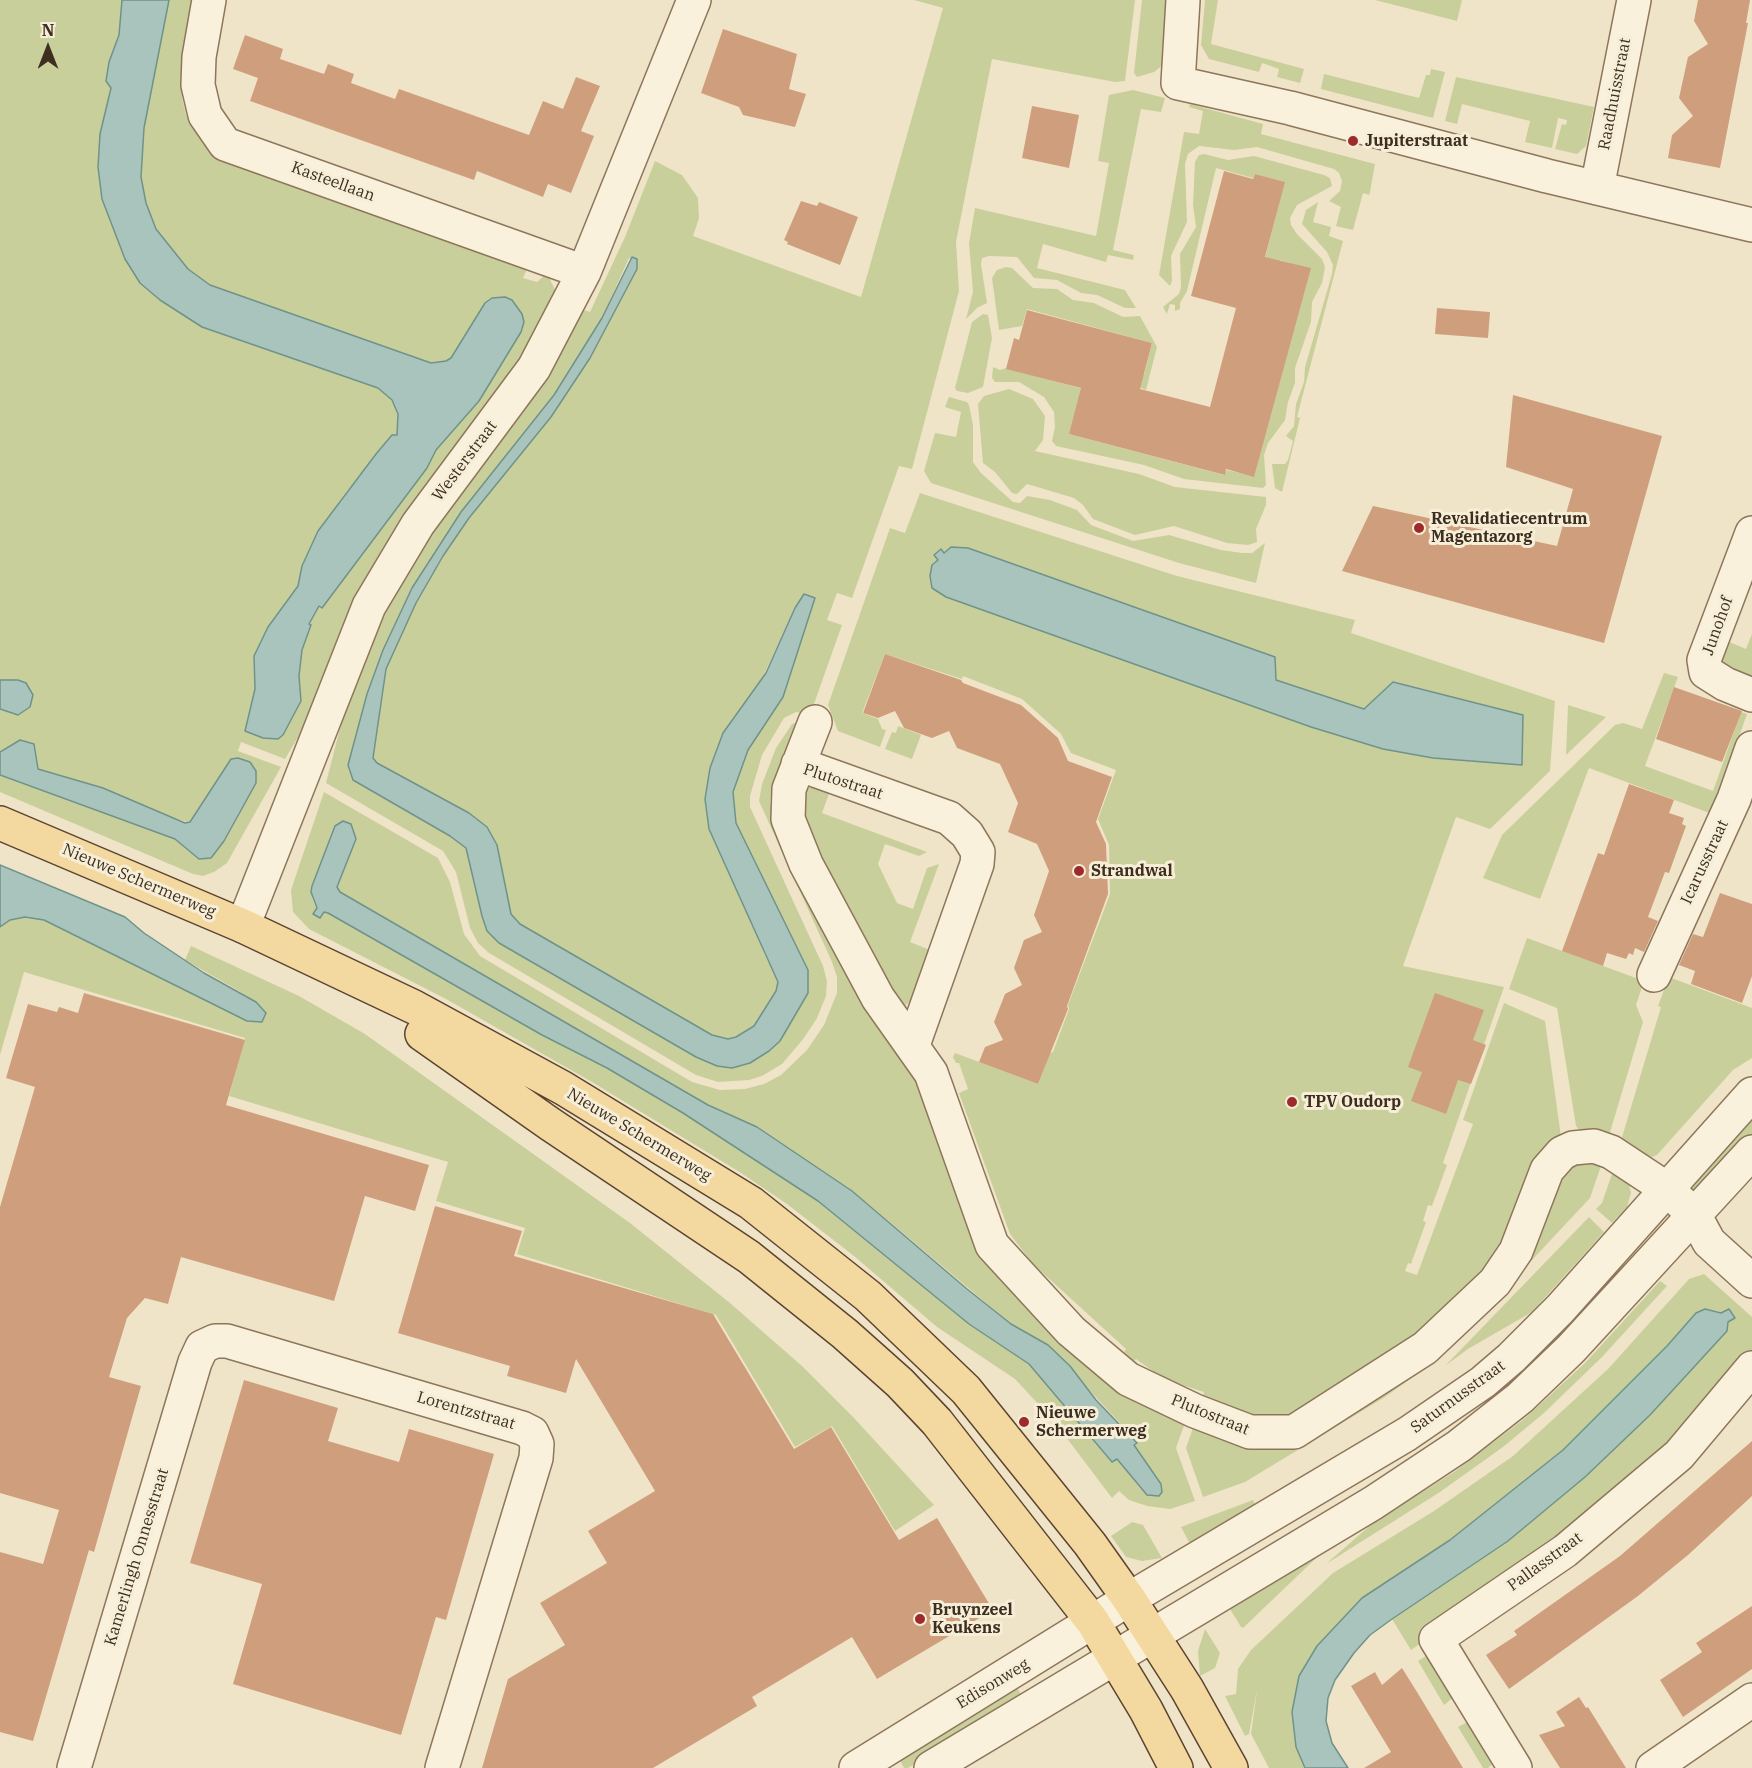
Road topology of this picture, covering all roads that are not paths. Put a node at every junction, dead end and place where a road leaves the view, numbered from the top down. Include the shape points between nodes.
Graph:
1 (209, 0) edge
2 (694, 0) edge
3 (1183, 0) edge
4 (1634, 0) edge
5 (1597, 188) junction
6 (1752, 225) edge
7 (584, 272) junction
8 (1752, 532) edge
9 (1752, 695) edge
10 (815, 722) dead end
11 (1752, 748) edge
12 (798, 764) junction
13 (0, 823) edge
14 (243, 926) junction
15 (277, 941) junction
16 (1654, 975) dead end
17 (913, 1045) junction
18 (1752, 1094) edge
19 (1752, 1152) edge
20 (1667, 1189) junction
21 (1695, 1216) junction
22 (1752, 1281) edge
23 (202, 1347) joint
24 (1752, 1368) edge
25 (1129, 1599) junction
26 (1093, 1622) junction
27 (1153, 1634) junction
28 (1115, 1657) junction
29 (1752, 1700) edge
30 (74, 1768) edge
31 (442, 1768) edge
32 (856, 1768) edge
33 (931, 1768) edge
34 (1176, 1768) edge
35 (1231, 1768) edge
36 (1515, 1768) edge
37 (1653, 1768) edge

1 - 7 street, Kasteellaan via 198,85 205,115 225,144
2 - 7 street, Westerstraat
3 - 5 street via 1178,82
4 - 5 street, Raadhuisstraat
5 - 6 street
7 - 14 street, Westerstraat via 534,368 418,524 369,606
8 - 9 street, Junohof via 1704,660 1706,672
10 - 12 street
11 - 16 street, Icarusstraat via 1734,799
12 - 17 street, Plutostraat via 789,789 788,819 806,864 879,998
12 - 17 street, Plutostraat via 949,818 967,834 978,852
13 - 14 main road, Nieuwe Schermerweg
14 - 15 main road, Nieuwe Schermerweg
15 - 25 main road, Nieuwe Schermerweg via 414,1007 563,1088 751,1203 868,1296 966,1390 1090,1544
15 - 26 main road, Nieuwe Schermerweg via 335,982 442,1045 550,1124 749,1257 845,1334 937,1422
17 - 20 street, Plutostraat via 931,1073 992,1245 1071,1331 1128,1380 1250,1432 1294,1432 1425,1348 1495,1282 1516,1251 1547,1170 1562,1153 1594,1146 1629,1163
18 - 20 street, Saturnusstraat
19 - 21 street
20 - 21 street, Plutostraat
20 - 25 street, Saturnusstraat via 1560,1309 1483,1382 1407,1434
21 - 22 street, Plutostraat via 1709,1242
21 - 27 street via 1571,1349 1520,1398 1459,1446 1373,1503
23 - 30 street, Kamerlingh Onnesstraat
23 - 31 street, Lorentzstraat via 227,1341 532,1433 537,1444 536,1458
24 - 36 street, Pallasstraat via 1679,1455 1565,1551 1436,1639
25 - 26 street, Edisonweg
25 - 27 main road, Nieuwe Schermerweg
26 - 28 main road, Nieuwe Schermerweg
26 - 32 street, Edisonweg
27 - 28 street
27 - 35 main road, Nieuwe Schermerweg
28 - 33 street
28 - 34 main road, Nieuwe Schermerweg
29 - 37 street

